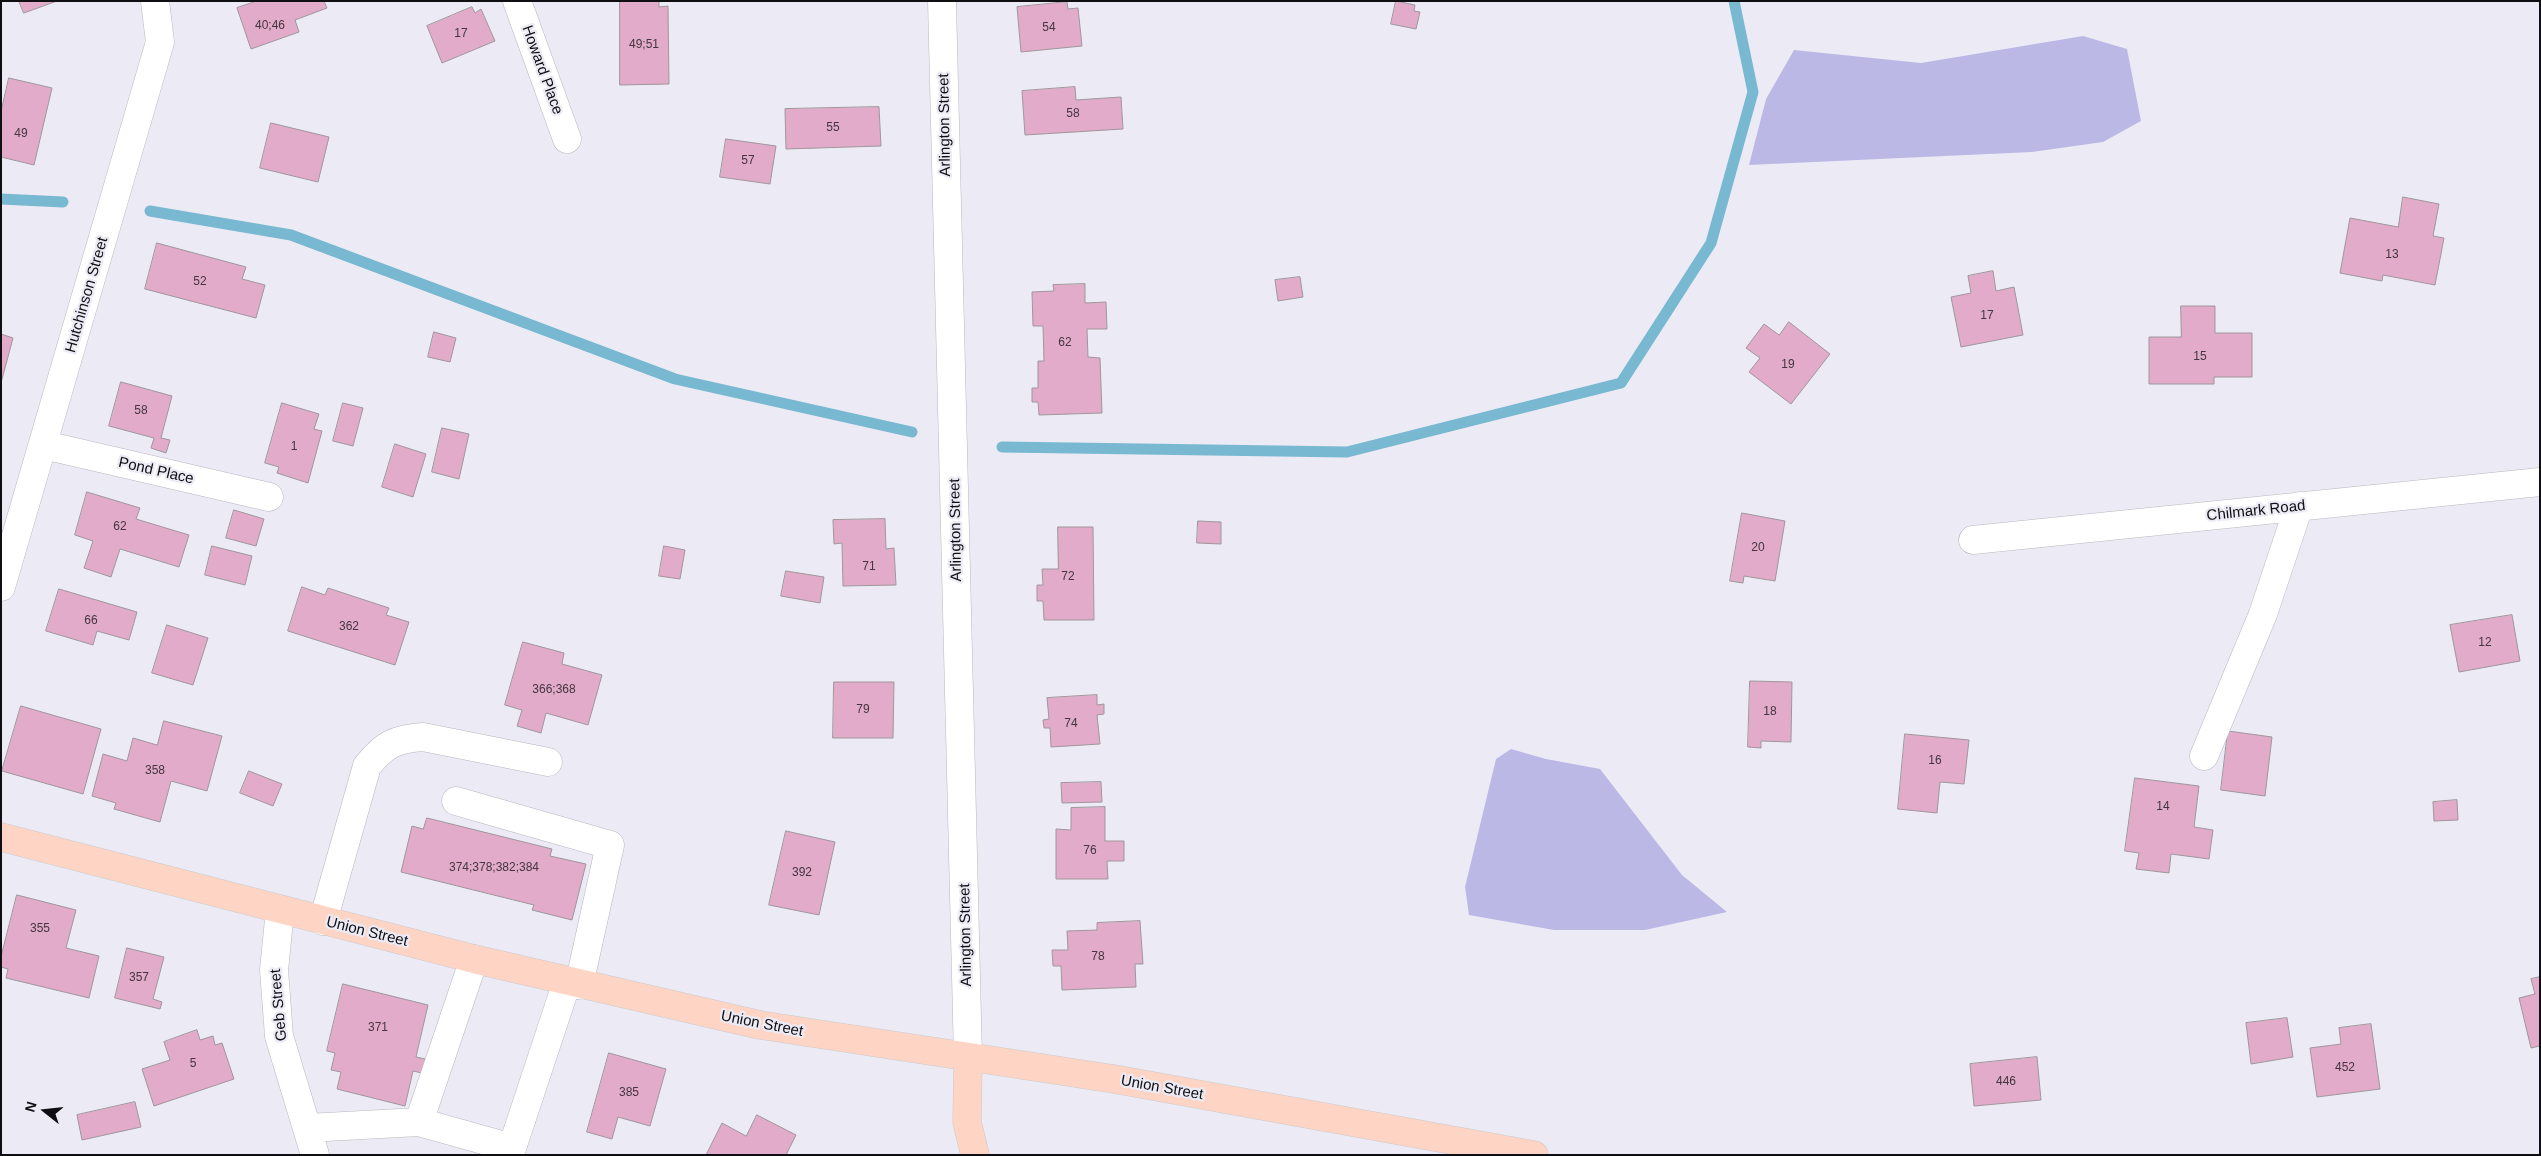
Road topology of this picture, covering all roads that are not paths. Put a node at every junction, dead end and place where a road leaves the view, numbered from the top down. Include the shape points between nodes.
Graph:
1 (155, 1) edge
2 (517, 1) edge
3 (942, 1) edge
4 (567, 139) dead end
5 (44, 445) junction
6 (2540, 482) edge
7 (269, 497) dead end
8 (2299, 506) junction
9 (1973, 540) dead end
10 (1, 587) edge
11 (2204, 756) dead end
12 (548, 762) dead end
13 (456, 801) dead end
14 (1, 837) edge
15 (280, 910) junction
16 (323, 921) junction
17 (474, 959) junction
18 (573, 983) junction
19 (968, 1058) junction
20 (419, 1122) junction
21 (307, 1128) junction
22 (315, 1155) edge
23 (975, 1155) edge
24 (1534, 1155) edge

1 - 5 street, Hutchinson Street via 160,42
2 - 4 street, Howard Place
3 - 19 street, Arlington Street
5 - 7 street, Pond Place
5 - 10 street, Hutchinson Street
6 - 8 street, Chilmark Road
8 - 9 street, Chilmark Road
8 - 11 street via 2263,614
12 - 16 street via 423,737 403,738 382,748 367,766
13 - 18 street via 610,845
14 - 15 main road, Union Street
15 - 16 main road, Union Street
15 - 21 street, Geb Street via 274,970 279,1036
16 - 17 main road, Union Street
17 - 18 main road, Union Street
17 - 20 street
18 - 19 main road, Union Street via 760,1025
18 - 20 street via 512,1148
19 - 23 main road via 967,1122
19 - 24 main road, Union Street via 1114,1080
20 - 21 street
21 - 22 street, Geb Street

